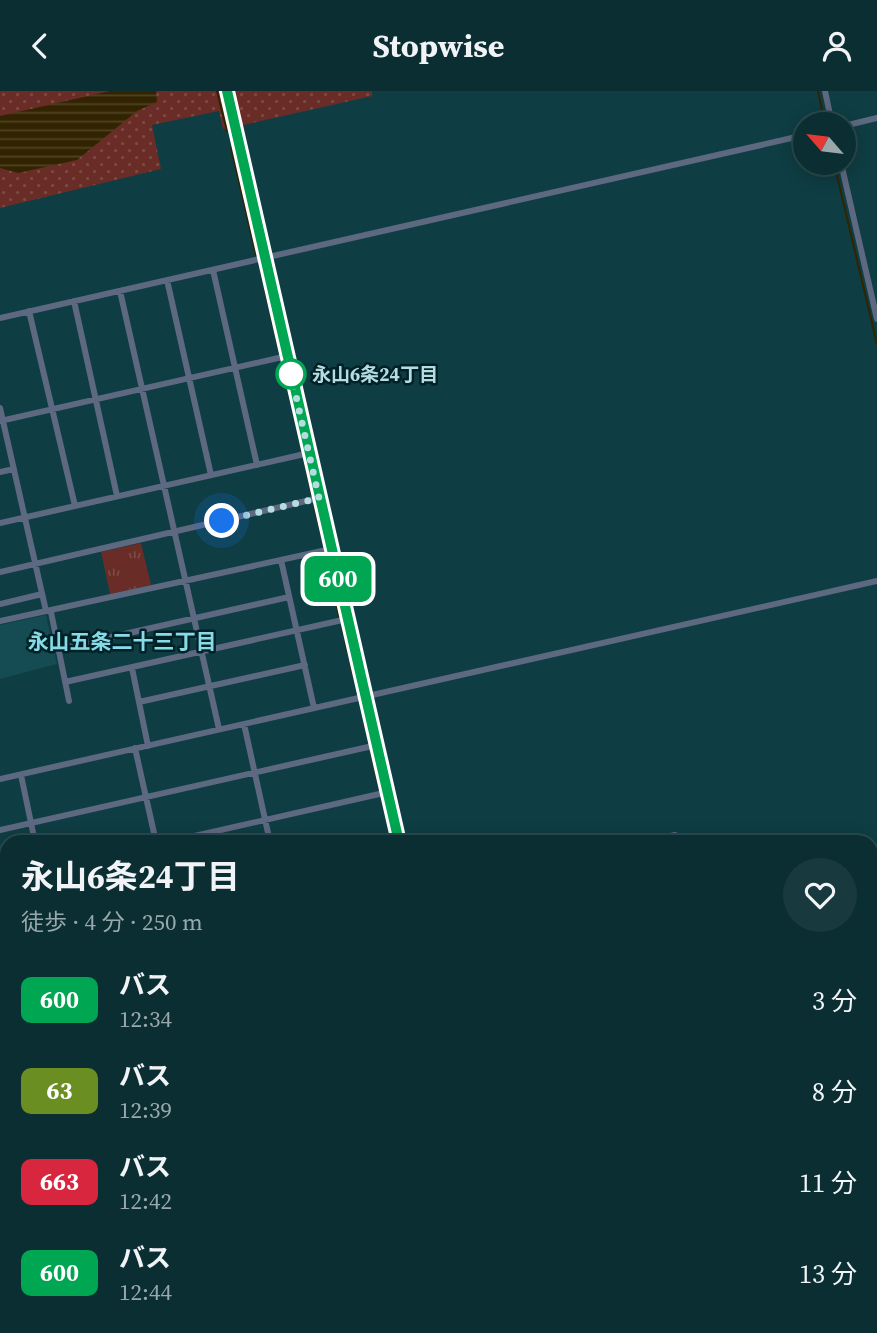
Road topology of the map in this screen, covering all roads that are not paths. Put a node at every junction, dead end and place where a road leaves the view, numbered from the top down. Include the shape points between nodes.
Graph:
1 (227, 91) edge
2 (825, 91) edge
3 (829, 112) edge
4 (877, 118) edge
5 (856, 123) edge
6 (793, 138) edge
7 (844, 175) edge
8 (264, 258) junction
9 (213, 270) junction
10 (167, 280) junction
11 (120, 291) junction
12 (74, 301) junction
13 (29, 311) junction
14 (0, 318) edge
15 (877, 319) edge
16 (286, 356) junction
17 (235, 368) junction
18 (189, 378) junction
19 (143, 389) junction
20 (96, 399) junction
21 (0, 408) edge
22 (51, 410) junction
23 (1, 421) edge
24 (309, 453) junction
25 (257, 464) junction
26 (14, 469) junction
27 (0, 472) edge
28 (211, 475) junction
29 (164, 485) junction
30 (117, 496) junction
31 (319, 498) junction
32 (75, 506) junction
33 (25, 517) junction
34 (0, 523) edge
35 (174, 532) junction
36 (331, 549) junction
37 (281, 560) junction
38 (36, 565) junction
39 (0, 572) edge
40 (185, 582) junction
41 (877, 582) edge
42 (43, 594) junction
43 (289, 597) junction
44 (0, 604) edge
45 (48, 612) junction
46 (193, 617) junction
47 (347, 619) junction
48 (0, 621) edge
49 (297, 631) junction
50 (58, 649) junction
51 (201, 652) junction
52 (304, 665) junction
53 (132, 668) junction
54 (65, 682) junction
55 (209, 686) junction
56 (365, 697) junction
57 (69, 701) dead end
58 (139, 702) junction
59 (314, 708) junction
60 (244, 724) junction
61 (219, 729) junction
62 (377, 745) junction
63 (148, 746) junction
64 (135, 748) junction
65 (255, 772) junction
66 (21, 775) junction
67 (0, 779) edge
68 (388, 792) junction
69 (146, 797) junction
70 (266, 819) junction
71 (31, 823) junction
72 (0, 830) edge
73 (34, 835) edge
74 (154, 835) edge
75 (198, 835) edge
76 (269, 835) edge
77 (398, 835) edge

1 - 8 street
2 - 3 street
4 - 5 street
6 - 8 street
7 - 15 street
8 - 9 street
8 - 16 street
9 - 10 street
9 - 17 street
10 - 11 street
10 - 18 street
11 - 12 street
11 - 19 street
12 - 13 street
12 - 20 street
13 - 14 street
13 - 22 street
16 - 17 street
16 - 24 street
17 - 18 street
17 - 25 street
18 - 19 street
18 - 28 street
19 - 20 street
19 - 29 street
20 - 22 street
20 - 30 street
21 - 23 street
22 - 23 street
22 - 32 street
23 - 26 street
24 - 25 street
24 - 31 street
25 - 28 street
26 - 27 street
26 - 33 street
28 - 29 street
29 - 30 street
29 - 35 street
30 - 32 street
31 - 35 street
31 - 36 street
32 - 33 street
33 - 34 street
33 - 38 street
35 - 38 street
35 - 40 street
36 - 37 street
36 - 47 street
37 - 40 street
37 - 43 street
38 - 39 street
38 - 42 street
40 - 45 street
40 - 46 street
41 - 56 street
42 - 44 street
42 - 45 street
43 - 46 street
43 - 49 street
45 - 48 street
45 - 50 street
46 - 50 street
46 - 51 street
47 - 49 street
47 - 56 street
49 - 51 street
49 - 52 street
50 - 54 street
51 - 53 street
51 - 55 street
52 - 55 street
52 - 59 street
53 - 54 street
53 - 58 street
54 - 57 street
55 - 58 street
55 - 61 street
56 - 59 street
56 - 62 street
58 - 63 street
59 - 60 street
60 - 61 street
60 - 65 street
61 - 63 street
62 - 65 street
62 - 68 street
63 - 64 street
64 - 66 street
64 - 69 street
65 - 69 street
65 - 70 street
66 - 67 street
66 - 71 street
68 - 70 street
68 - 77 street
69 - 71 street
69 - 74 street
70 - 75 street
70 - 76 street
71 - 72 street
71 - 73 street

